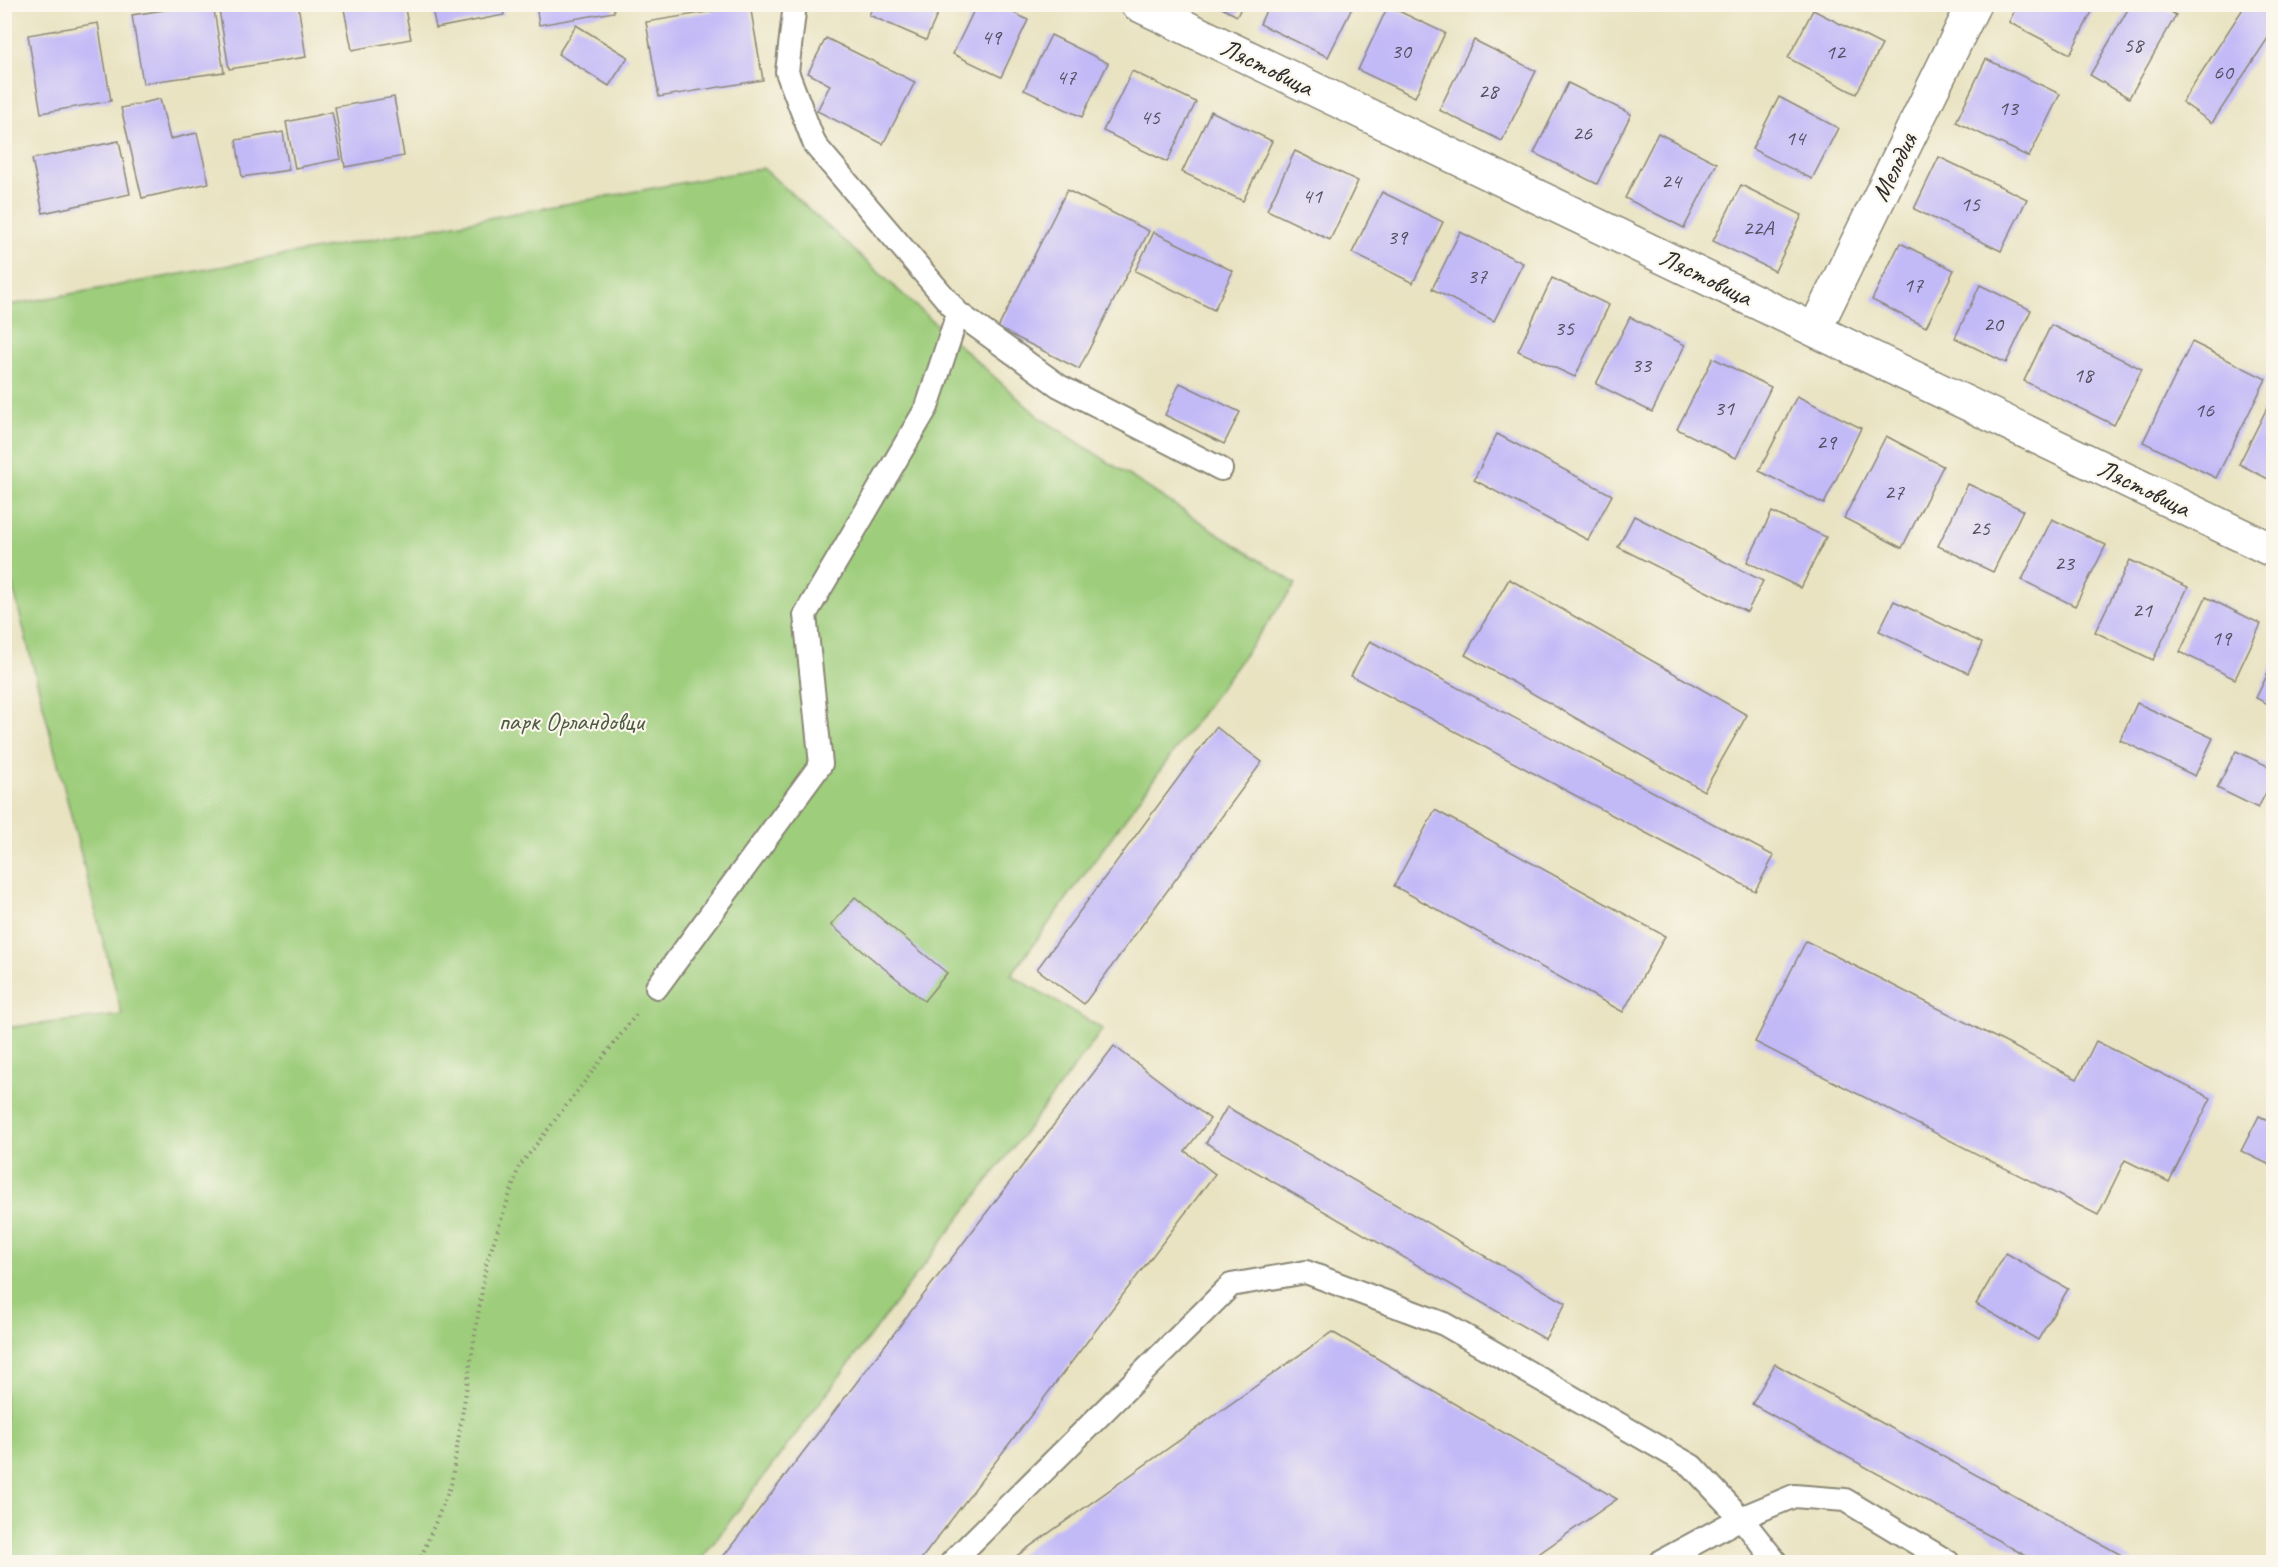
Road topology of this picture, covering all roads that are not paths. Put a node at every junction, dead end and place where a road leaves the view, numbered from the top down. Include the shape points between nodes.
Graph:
1 (795, 4) edge
2 (1137, 4) edge
3 (1974, 4) edge
4 (958, 313) junction
5 (1815, 329) junction
6 (1221, 469) dead end
7 (2274, 551) edge
8 (657, 987) road end
9 (1741, 1518) junction
10 (952, 1563) edge
11 (1660, 1563) edge
12 (1776, 1563) edge
13 (1948, 1563) edge

1 - 4 lane via 787,72 815,145
2 - 5 street, Лястовица
3 - 5 street, Мелодия
4 - 6 lane via 1059,386
4 - 8 lane via 927,407 805,615 821,764
5 - 7 street, Лястовица
9 - 10 lane via 1692,1466 1444,1324 1306,1272 1231,1285
9 - 11 lane
9 - 12 lane
9 - 13 lane via 1794,1496 1845,1500

